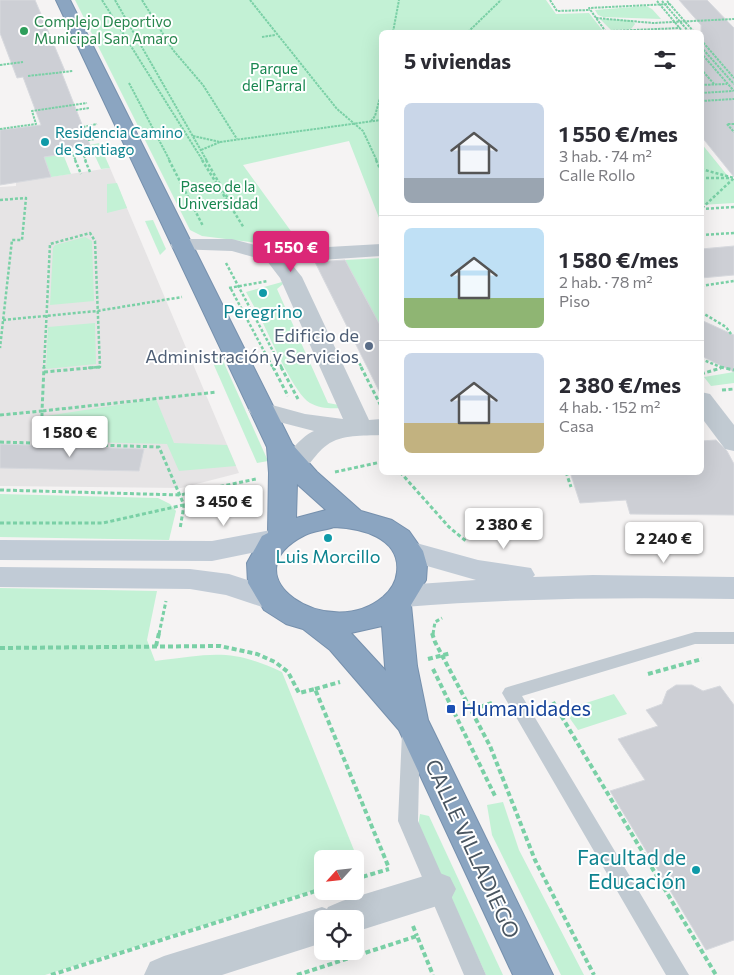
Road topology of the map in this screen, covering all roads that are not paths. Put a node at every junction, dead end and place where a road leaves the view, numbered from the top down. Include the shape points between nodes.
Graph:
1 (62, 0) edge
2 (181, 245) junction
3 (379, 250) edge
4 (275, 256) junction
5 (712, 409) edge
6 (261, 410) junction
7 (363, 427) edge
8 (734, 443) edge
9 (291, 467) junction
10 (353, 518) junction
11 (279, 536) junction
12 (0, 550) edge
13 (409, 551) junction
14 (0, 577) edge
15 (479, 580) junction
16 (734, 588) edge
17 (271, 599) junction
18 (400, 600) junction
19 (314, 622) junction
20 (734, 638) edge
21 (412, 722) junction
22 (436, 889) junction
23 (364, 912) edge
24 (314, 928) edge
25 (164, 975) edge
26 (475, 975) edge
27 (532, 975) edge
28 (678, 975) edge

1 - 2 highway
2 - 4 street via 248,248
2 - 6 highway
3 - 4 street
4 - 7 street via 285,266
5 - 8 street
6 - 7 street via 292,420
6 - 9 highway
7 - 9 street via 318,439
9 - 10 highway
9 - 11 highway
10 - 11 highway via 315,520
10 - 13 highway via 383,528
11 - 12 main road via 212,551
11 - 17 highway via 265,552 260,568 261,581
13 - 15 main road
13 - 18 highway via 413,576
14 - 17 main road via 190,580 229,585
15 - 16 main road
15 - 18 main road
17 - 19 highway via 292,615
18 - 19 highway via 381,614 364,620 340,624
18 - 21 highway, CALLE VILLADIEGO via 401,666
19 - 21 highway, CALLE VILLADIEGO via 341,642
20 - 28 lane via 696,638 511,693
21 - 22 lane, CALLE VILLADIEGO via 408,821
21 - 27 highway, CALLE VILLADIEGO
22 - 23 street
22 - 26 lane, CALLE VILLADIEGO
24 - 25 street

